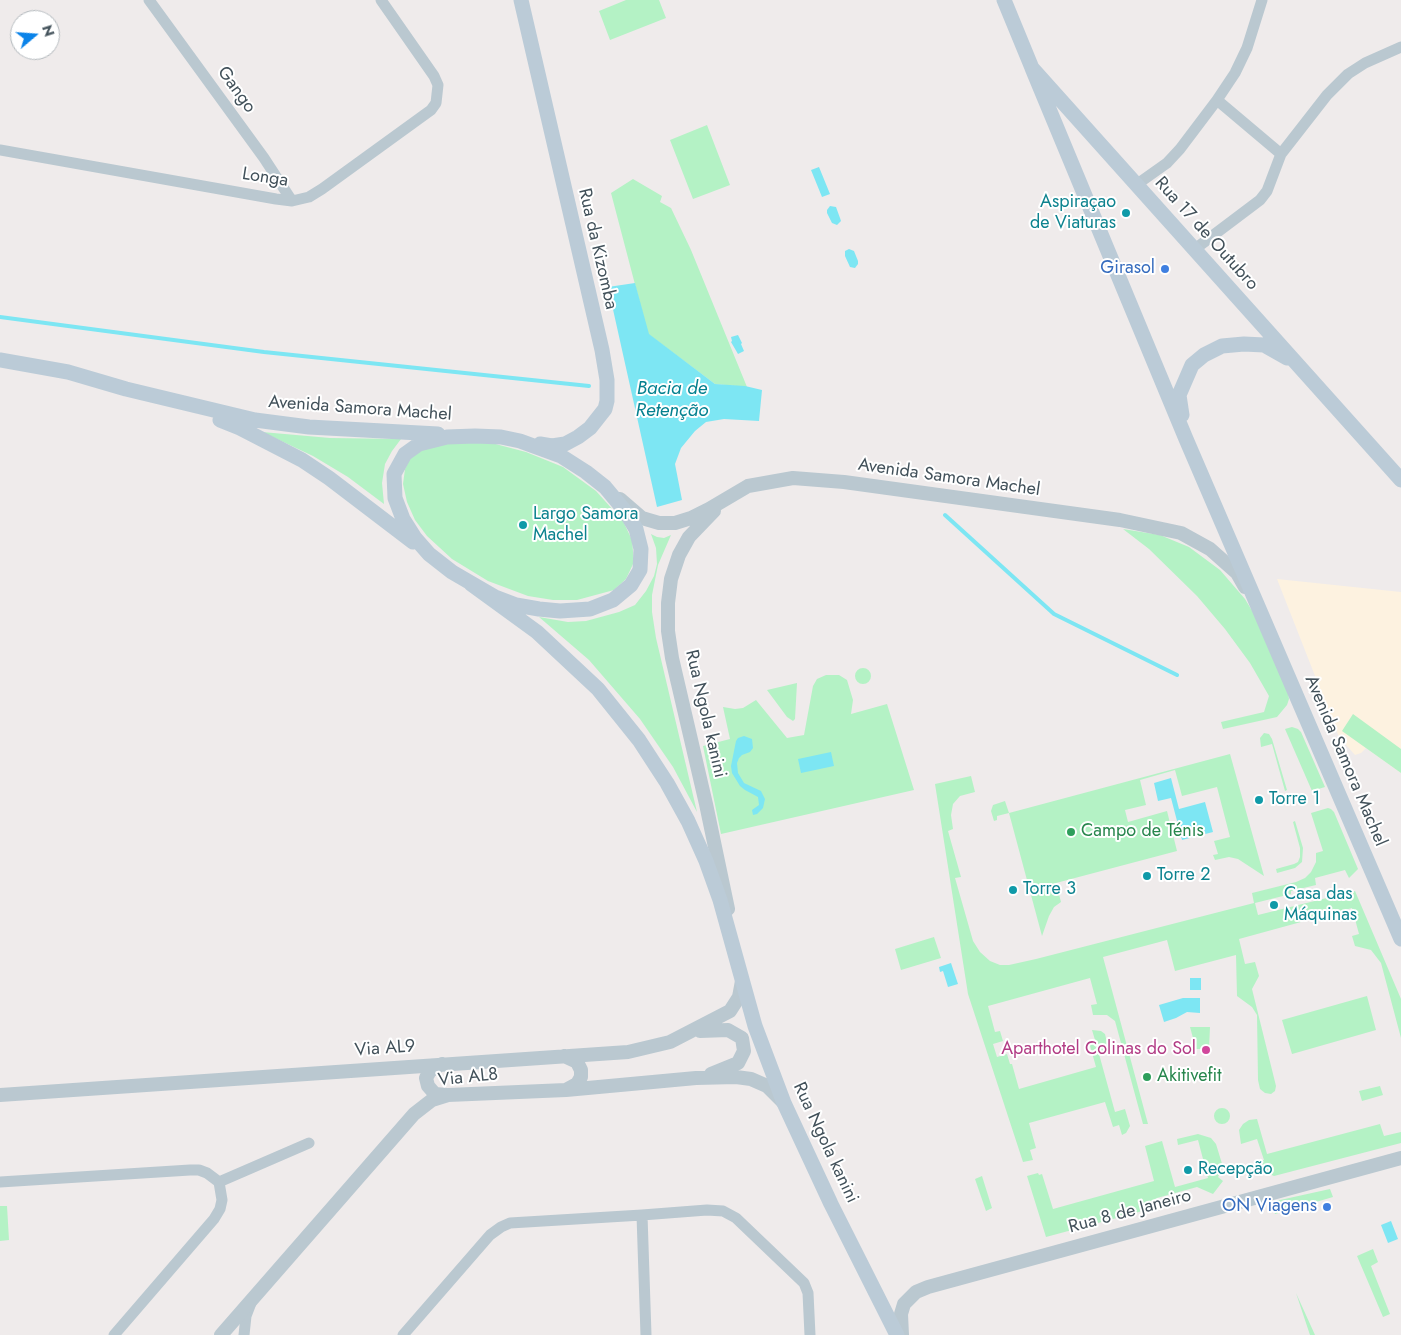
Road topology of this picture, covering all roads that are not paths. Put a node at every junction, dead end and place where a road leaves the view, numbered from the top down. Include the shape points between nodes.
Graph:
1 (150, 0) edge
2 (381, 0) edge
3 (521, 0) edge
4 (1004, 0) edge
5 (1262, 0) edge
6 (1401, 47) edge
7 (1032, 68) junction
8 (1217, 100) junction
9 (0, 150) edge
10 (1281, 154) junction
11 (1136, 185) junction
12 (292, 201) junction
13 (1195, 249) junction
14 (0, 360) edge
15 (1299, 366) junction
16 (126, 389) junction
17 (475, 436) junction
18 (1186, 439) junction
19 (520, 441) junction
20 (1401, 480) edge
21 (605, 487) junction
22 (732, 496) junction
23 (429, 554) junction
24 (471, 584) junction
25 (1267, 625) junction
26 (1401, 939) edge
27 (737, 960) junction
28 (742, 980) junction
29 (688, 1032) junction
30 (564, 1056) junction
31 (443, 1064) junction
32 (696, 1078) junction
33 (566, 1090) junction
34 (0, 1096) edge
35 (448, 1096) junction
36 (784, 1103) junction
37 (309, 1143) dead end
38 (1401, 1158) edge
39 (0, 1182) edge
40 (219, 1182) junction
41 (642, 1216) junction
42 (254, 1297) junction
43 (114, 1335) edge
44 (221, 1335) edge
45 (244, 1335) edge
46 (403, 1335) edge
47 (646, 1335) edge
48 (810, 1335) edge
49 (897, 1335) edge
50 (902, 1335) edge

1 - 12 street, Gango
2 - 12 street, Longa via 434,76 438,86 436,103 431,110 322,190
3 - 19 main road, Rua da Kizomba via 602,350 607,401 602,414 590,428 565,444 552,446
4 - 7 main road, Rua 17 de Outubro
5 - 8 street via 1248,48
6 - 10 street via 1348,74 1327,95
7 - 11 main road, Rua 17 de Outubro
7 - 18 main road, Avenida Samora Machel
8 - 10 street
8 - 11 street via 1180,150
9 - 12 street, Longa
10 - 13 street via 1267,191 1260,200
11 - 13 main road, Rua 17 de Outubro
13 - 15 main road, Rua 17 de Outubro
14 - 16 main road, Avenida Samora Machel via 68,372
15 - 18 main road via 1264,345 1222,346 1204,354 1192,365 1180,395
15 - 20 main road, Rua 17 de Outubro
16 - 17 main road, Avenida Samora Machel via 255,420 309,427
16 - 23 main road, Avenida Samora Machel via 240,428 289,452 330,478
17 - 19 main road
17 - 23 main road via 447,437 419,444 405,454 394,474 395,498 403,519
18 - 25 main road, Avenida Samora Machel
19 - 21 main road via 561,456
21 - 22 street, Avenida Samora Machel via 642,518 659,524 691,518
21 - 24 main road via 625,511 636,530 641,549 640,570 631,585 613,600 590,609 539,609 516,605
22 - 25 street, Avenida Samora Machel via 748,486 793,478 835,481 1120,520 1181,533 1210,549 1237,574
22 - 27 street, Rua Ngola kanini via 705,518 678,555 671,579 668,631
23 - 24 main road
24 - 27 main road, Rua Ngola kanini via 537,632 569,660 640,740 668,782 696,837 720,900
25 - 26 main road, Avenida Samora Machel
27 - 28 main road, Rua Ngola kanini
28 - 29 street, Via AL9 via 739,997 730,1011
28 - 36 main road, Rua Ngola kanini via 755,1026
29 - 30 street, Via AL9 via 647,1049
29 - 32 street via 728,1030 742,1038 744,1051 738,1063
30 - 31 street, Via AL9
30 - 33 street via 577,1062 581,1070 577,1084
31 - 34 street, Via AL9
31 - 35 street via 430,1071 426,1078 435,1094
32 - 33 street, Via AL8
32 - 36 street, Via AL8 via 751,1079 767,1086
33 - 35 street, Via AL8
35 - 42 street, Via AL8 via 432,1100 414,1114
36 - 49 main road, Rua Ngola kanini
37 - 40 street
38 - 50 street, Rua 8 de Janeiro via 928,1287 916,1292 904,1304
39 - 40 street via 190,1170 207,1173
40 - 43 street via 222,1200 214,1219
41 - 46 street via 510,1223 501,1227 490,1235
41 - 47 street
41 - 48 street via 707,1210 723,1211 736,1218 804,1283 808,1293
42 - 44 street, Via AL8
42 - 45 street via 246,1316

